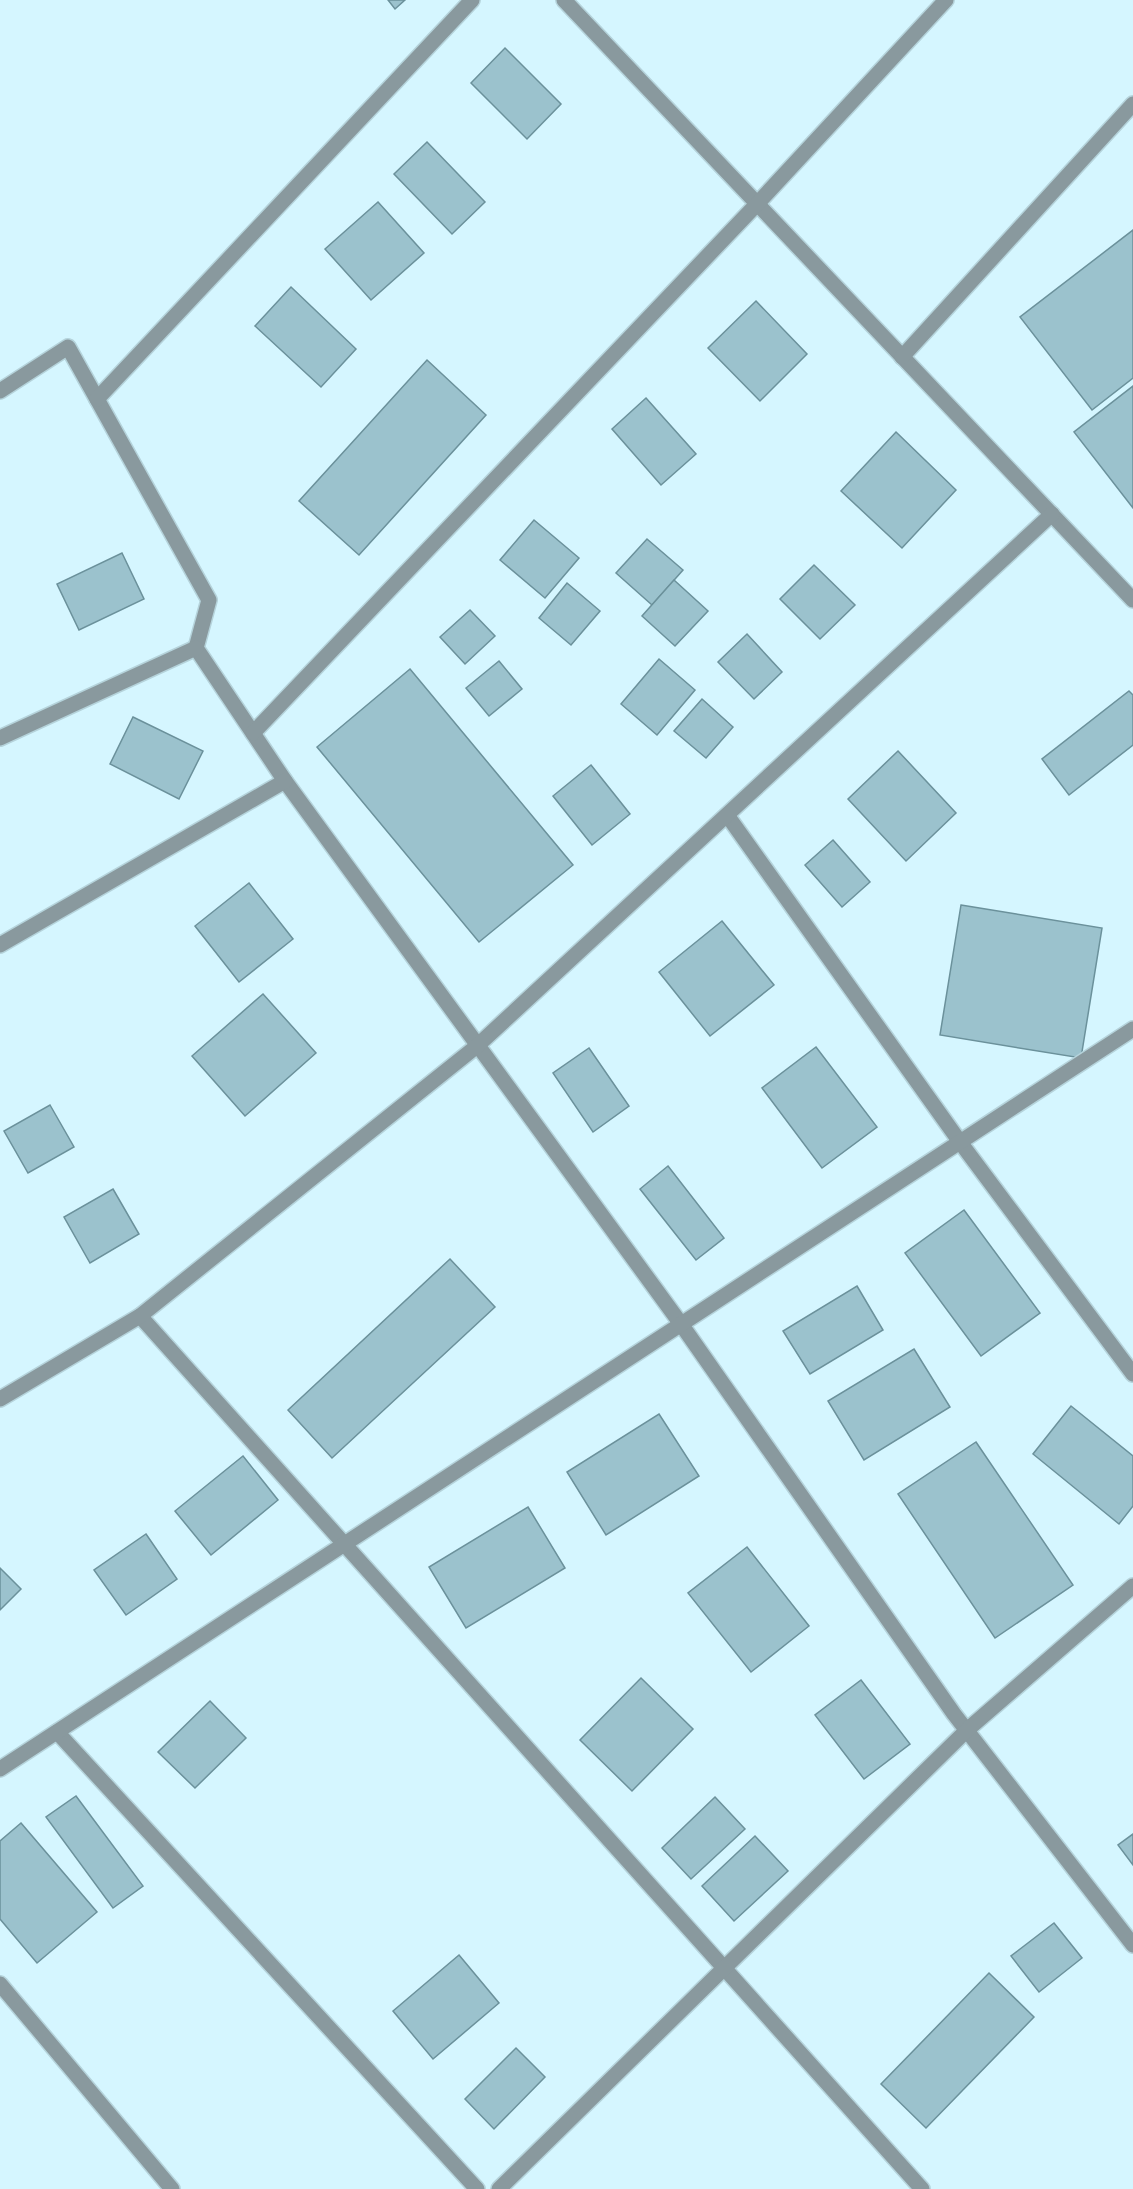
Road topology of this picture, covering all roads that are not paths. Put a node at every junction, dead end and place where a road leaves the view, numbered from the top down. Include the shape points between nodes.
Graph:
1 (472, 0) edge
2 (564, 0) edge
3 (946, 0) edge
4 (1133, 104) edge
5 (757, 204) junction
6 (902, 357) junction
7 (0, 391) edge
8 (97, 399) junction
9 (1052, 514) junction
10 (1133, 600) edge
11 (196, 648) junction
12 (253, 733) junction
13 (0, 738) edge
14 (285, 781) junction
15 (727, 815) junction
16 (0, 945) edge
17 (1133, 1029) edge
18 (477, 1046) junction
19 (960, 1142) junction
20 (140, 1316) junction
21 (681, 1324) junction
22 (1133, 1374) edge
23 (0, 1397) edge
24 (343, 1545) junction
25 (1133, 1586) edge
26 (967, 1730) junction
27 (57, 1732) junction
28 (0, 1769) edge
29 (1133, 1945) edge
30 (724, 1970) junction
31 (0, 1984) edge
32 (172, 2189) edge
33 (477, 2189) edge
34 (499, 2189) edge
35 (922, 2189) edge

1 - 8 street
2 - 5 street
3 - 5 street
4 - 6 street
5 - 6 street
5 - 12 street
6 - 9 street
7 - 8 street via 68,347
8 - 11 street via 209,600
9 - 10 street
9 - 15 street
11 - 12 street
11 - 13 street
12 - 14 street
14 - 16 street
14 - 18 street
15 - 18 street
15 - 19 street
17 - 19 street
18 - 20 street
18 - 21 street
19 - 21 street
19 - 22 street
20 - 23 street
20 - 24 street
21 - 24 street
21 - 26 street
24 - 27 street
24 - 30 street
25 - 26 street
26 - 29 street
26 - 30 street
27 - 28 street
27 - 33 street
30 - 34 street
30 - 35 street
31 - 32 street

